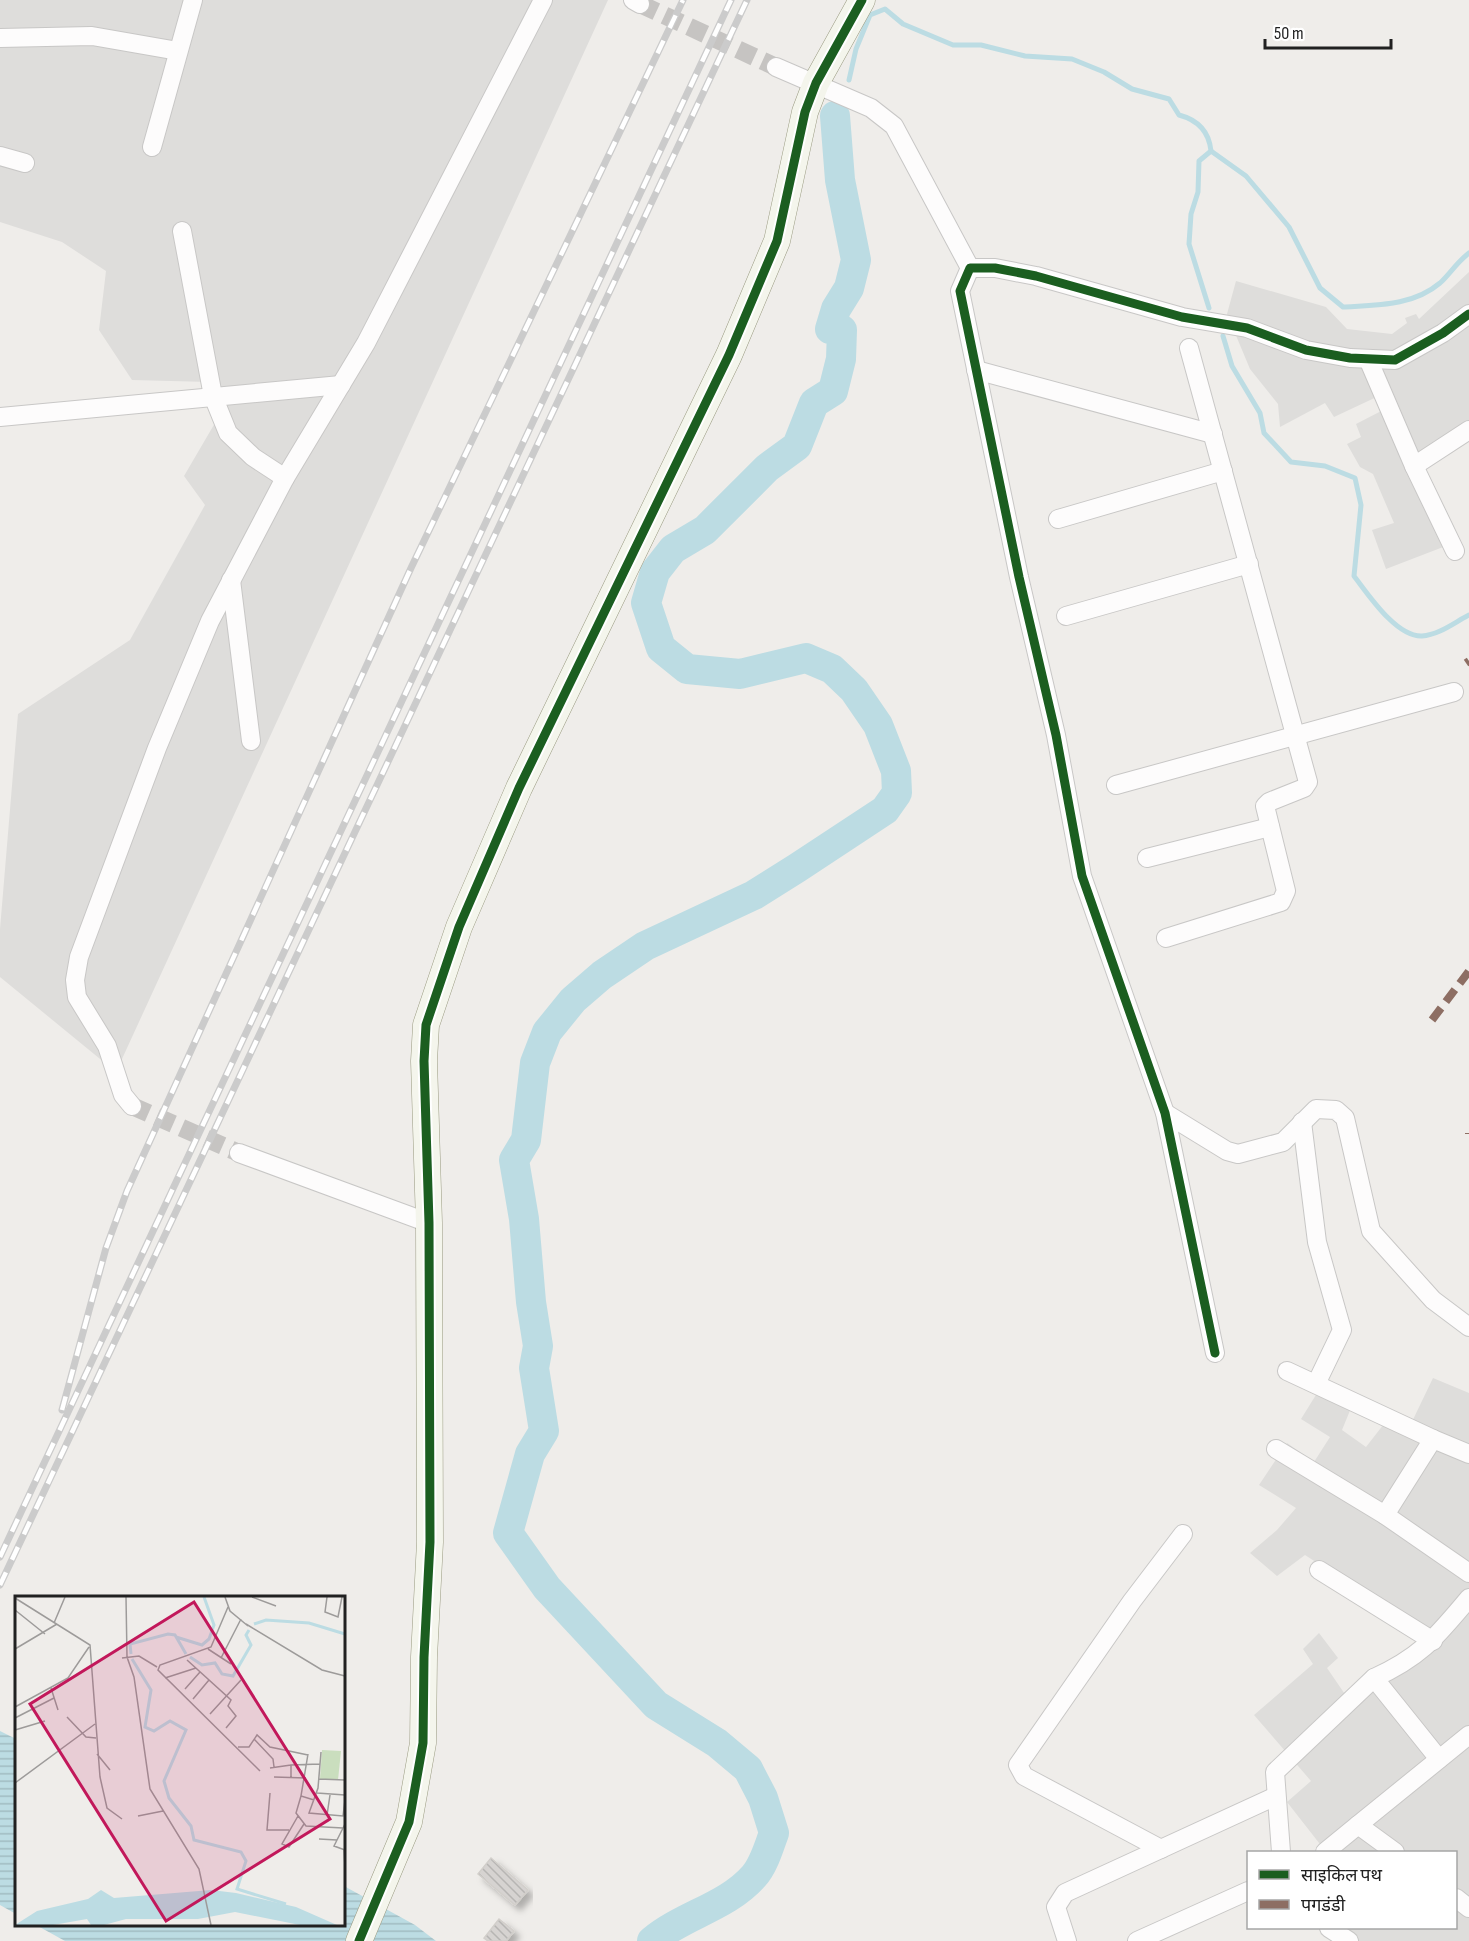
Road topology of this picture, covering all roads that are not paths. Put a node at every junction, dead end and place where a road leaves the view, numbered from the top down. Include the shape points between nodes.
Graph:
1 (192, 0) edge
2 (543, 0) edge
3 (862, 0) edge
4 (0, 38) edge
5 (178, 51) junction
6 (776, 67) tunnel mouth
7 (816, 83) junction
8 (152, 147) dead end
9 (0, 156) edge
10 (25, 163) dead end
11 (182, 231) dead end
12 (970, 268) junction
13 (1469, 314) edge
14 (1189, 348) dead end
15 (1368, 359) junction
16 (976, 370) junction
17 (341, 385) junction
18 (213, 396) junction
19 (0, 417) edge
20 (1469, 430) edge
21 (1213, 434) junction
22 (1414, 466) junction
23 (1223, 471) junction
24 (285, 478) junction
25 (1058, 519) dead end
26 (1455, 551) dead end
27 (1249, 564) junction
28 (231, 579) junction
29 (1066, 616) dead end
30 (1454, 692) dead end
31 (1296, 737) junction
32 (251, 741) dead end
33 (1116, 785) dead end
34 (1270, 827) junction
35 (1147, 858) dead end
36 (1166, 938) dead end
37 (132, 1106) tunnel mouth
38 (1165, 1113) junction
39 (1302, 1122) junction
40 (239, 1153) tunnel mouth
41 (429, 1223) junction
42 (1469, 1327) edge
43 (1215, 1353) dead end
44 (1287, 1371) dead end
45 (1316, 1384) junction
46 (1433, 1439) junction
47 (1276, 1449) dead end
48 (1469, 1454) edge
49 (1385, 1515) junction
50 (1183, 1534) dead end
51 (1319, 1570) dead end
52 (1469, 1573) edge
53 (1469, 1598) edge
54 (1433, 1641) junction
55 (1374, 1678) junction
56 (1469, 1735) edge
57 (1439, 1759) junction
58 (1276, 1796) junction
59 (1358, 1825) junction
60 (1161, 1849) junction
61 (1281, 1851) edge
62 (1326, 1851) edge
63 (1394, 1851) edge
64 (1247, 1891) edge
65 (1331, 1929) edge
66 (359, 1941) edge
67 (1067, 1941) edge
68 (1137, 1941) edge
69 (1349, 1941) edge

1 - 5 street
2 - 17 street via 466,154
3 - 7 street
4 - 5 street via 92,36
5 - 8 street
6 - 7 street
7 - 12 street via 872,108 894,126
7 - 41 street via 805,112 777,241 729,355 519,788 459,927 426,1025
9 - 10 street
11 - 18 street
12 - 15 street via 995,268 1036,276 1182,317 1247,328 1305,350
12 - 16 street via 960,291
13 - 15 street via 1395,360
14 - 21 street
15 - 22 street
16 - 21 street
16 - 38 street via 1056,735 1082,876
17 - 18 street
17 - 24 street
18 - 19 street
18 - 24 street via 228,433 253,457
20 - 22 street
21 - 23 street
22 - 26 street
23 - 25 street
23 - 27 street
24 - 28 street
27 - 29 street
27 - 31 street
28 - 32 street
28 - 37 street via 157,748 78,957 77,997 107,1046 123,1095
30 - 31 street
31 - 33 street
31 - 34 street via 1308,782 1304,788 1267,803
34 - 35 street
34 - 36 street via 1287,891 1281,902
38 - 39 street via 1238,1154 1283,1142
38 - 43 street
39 - 42 street via 1316,1109 1336,1110 1345,1118 1371,1231 1433,1300
39 - 45 street via 1317,1242 1342,1329
40 - 41 street
41 - 66 street via 430,1542 423,1743 409,1822
44 - 45 street
45 - 46 street
46 - 48 street
46 - 49 street
47 - 49 street
49 - 52 street
50 - 60 street via 1018,1765 1024,1776
51 - 54 street
53 - 54 street
54 - 55 street via 1406,1664
55 - 57 street
55 - 58 street via 1278,1768 1274,1777
56 - 57 street
57 - 59 street
58 - 60 street
58 - 61 street
59 - 62 street
59 - 63 street
60 - 67 street via 1060,1898 1057,1915
64 - 68 street
65 - 69 street

